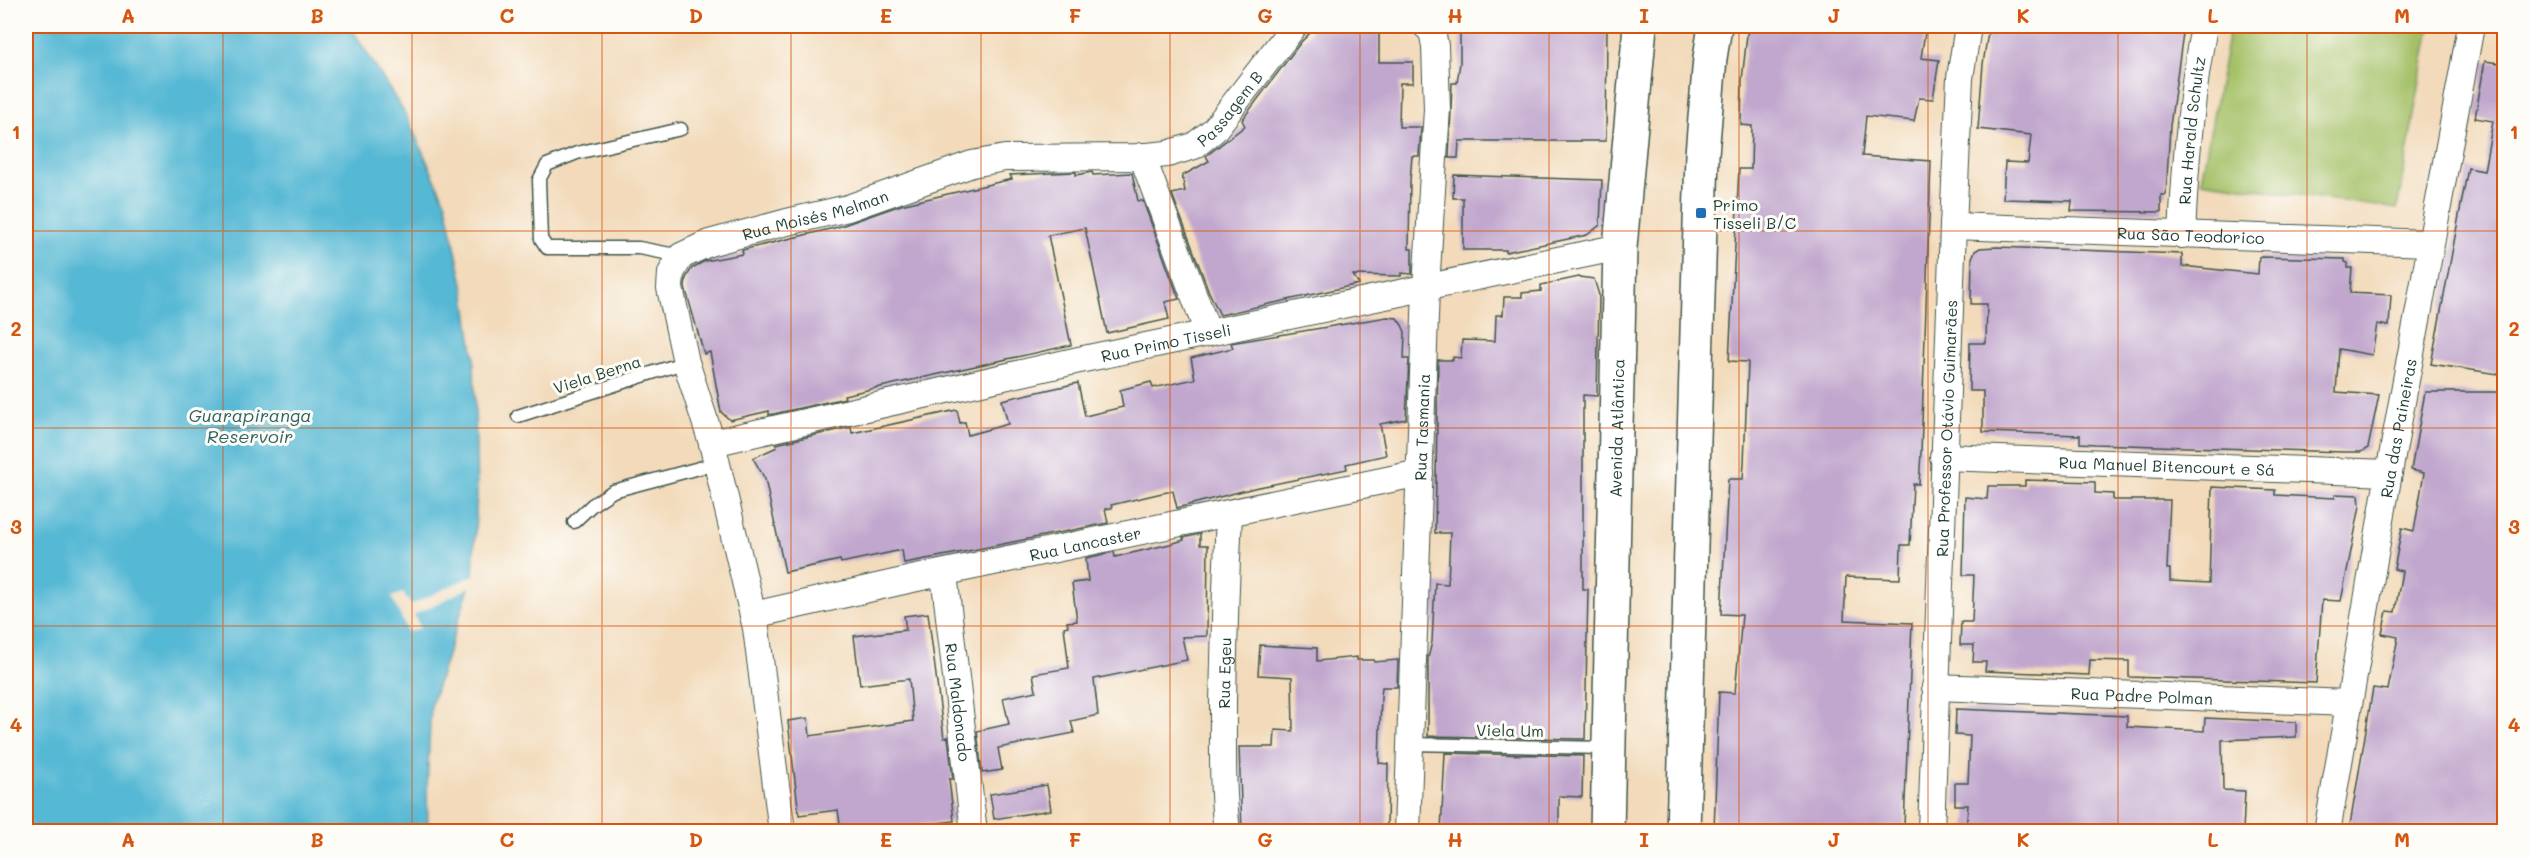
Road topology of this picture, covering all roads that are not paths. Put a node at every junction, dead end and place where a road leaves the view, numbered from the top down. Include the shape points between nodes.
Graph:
1 (1294, 26) edge
2 (1426, 26) edge
3 (1640, 26) edge
4 (1715, 26) edge
5 (1968, 26) edge
6 (2204, 26) edge
7 (2471, 26) edge
8 (681, 129) dead end
9 (1142, 156) junction
10 (1953, 226) junction
11 (2182, 235) junction
12 (2430, 243) junction
13 (1620, 247) junction
14 (681, 256) junction
15 (1426, 288) junction
16 (1208, 333) junction
17 (686, 362) junction
18 (518, 416) dead end
19 (715, 453) junction
20 (1943, 457) junction
21 (1420, 472) junction
22 (2389, 473) junction
23 (1229, 514) junction
24 (574, 522) dead end
25 (944, 574) junction
26 (753, 615) junction
27 (1935, 687) junction
28 (2349, 703) junction
29 (1410, 744) junction
30 (1610, 748) junction
31 (782, 831) edge
32 (974, 831) edge
33 (1227, 831) edge
34 (1407, 831) edge
35 (1607, 831) edge
36 (1683, 831) edge
37 (1931, 831) edge
38 (2327, 831) edge

1 - 9 street, Passagem B via 1251,94 1214,130 1194,146
2 - 15 street, Rua Tasmania via 1432,31 1437,69
3 - 13 main road, Avenida Atlântica
4 - 36 main road via 1702,154
5 - 10 street, Rua Professor Otávio Guimarães via 1960,78
6 - 11 street, Rua Harald Schultz via 2185,169
7 - 12 street, Rua das Paineiras
8 - 14 lane via 577,153 546,165 539,180 541,239 547,248 639,248
9 - 14 street, Rua Moisés Melman via 1015,158 972,164 848,208 709,243
9 - 16 street
10 - 11 street, Rua São Teodorico
10 - 20 street, Rua Professor Otávio Guimarães
11 - 12 street, Rua São Teodorico
12 - 22 street, Rua das Paineiras
13 - 15 street, Rua Primo Tisseli
13 - 30 main road, Avenida Atlântica
14 - 17 street via 671,273 670,288
15 - 16 street, Rua Primo Tisseli
15 - 21 street, Rua Tasmania
16 - 19 street, Rua Primo Tisseli
17 - 18 lane, Viela Berna
17 - 19 street
19 - 24 lane via 613,491
19 - 26 street
20 - 22 street, Rua Manuel Bitencourt e Sá
20 - 27 street, Rua Professor Otávio Guimarães
21 - 23 street, Rua Lancaster
21 - 29 street, Rua Tasmania
22 - 28 street, Rua das Paineiras
23 - 25 street, Rua Lancaster
23 - 33 street, Rua Egeu via 1223,718
25 - 26 street, Rua Lancaster
25 - 32 street, Rua Maldonado
26 - 31 street
27 - 28 street, Rua Padre Polman
27 - 37 street, Rua Professor Otávio Guimarães
28 - 38 street, Rua das Paineiras
29 - 30 lane, Viela Um
29 - 34 street, Rua Tasmania
30 - 35 main road, Avenida Atlântica

